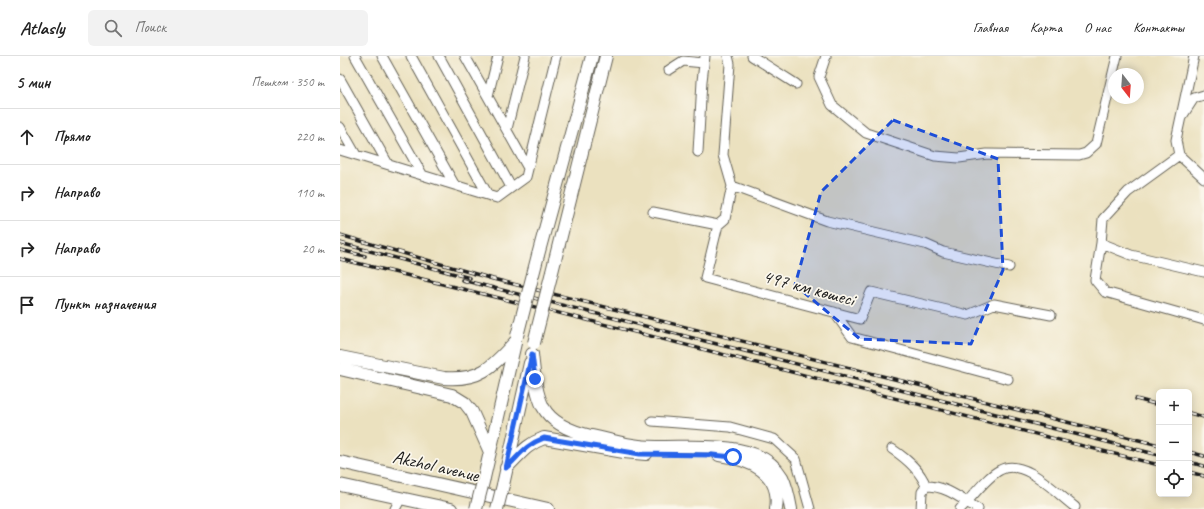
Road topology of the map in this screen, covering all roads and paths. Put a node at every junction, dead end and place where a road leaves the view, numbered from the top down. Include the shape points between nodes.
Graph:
1 (355, 56) edge
2 (382, 56) edge
3 (410, 56) edge
4 (439, 56) edge
5 (498, 56) edge
6 (526, 56) edge
7 (556, 56) edge
8 (592, 56) edge
9 (606, 56) edge
10 (728, 56) edge
11 (752, 56) edge
12 (826, 56) edge
13 (1117, 56) edge
14 (1194, 56) edge
15 (468, 58) edge
16 (705, 60) edge
17 (669, 70) dead end
18 (340, 78) edge
19 (796, 84) dead end
20 (1204, 95) edge
21 (488, 96) junction
22 (1180, 120) junction
23 (340, 127) edge
24 (507, 129) junction
25 (340, 150) edge
26 (698, 152) dead end
27 (356, 155) junction
28 (1179, 156) junction
29 (388, 164) junction
30 (528, 168) junction
31 (422, 174) junction
32 (1204, 178) edge
33 (454, 184) junction
34 (732, 186) junction
35 (511, 187) junction
36 (488, 195) junction
37 (653, 212) dead end
38 (718, 225) junction
39 (1101, 243) junction
40 (1009, 268) dead end
41 (1204, 272) edge
42 (834, 312) junction
43 (1051, 316) dead end
44 (1204, 320) edge
45 (516, 339) junction
46 (533, 348) junction
47 (340, 356) edge
48 (340, 369) edge
49 (1008, 379) dead end
50 (652, 421) dead end
51 (892, 449) dead end
52 (490, 452) junction
53 (340, 462) edge
54 (506, 468) junction
55 (340, 485) edge
56 (926, 486) junction
57 (401, 498) junction
58 (964, 506) edge
59 (1075, 507) dead end
60 (395, 509) edge
61 (451, 509) edge
62 (476, 509) edge
63 (497, 509) edge
64 (548, 509) edge
65 (776, 509) edge
66 (791, 509) edge
67 (810, 509) edge
68 (921, 509) edge
69 (978, 509) edge

1 - 31 street
2 - 33 street
3 - 36 street
4 - 35 street
5 - 21 street
6 - 24 street
7 - 30 street
8 - 45 main road, bridge
9 - 46 main road, bridge
10 - 34 street via 730,64 723,155
11 - 19 street
12 - 13 street via 819,77 832,105 866,133 935,156 959,158 987,154 1086,153 1096,144
14 - 22 street
15 - 21 street
16 - 17 street via 682,61
16 - 26 street
18 - 29 street
20 - 22 street via 1194,98
21 - 24 street
22 - 28 street via 1176,140
23 - 27 street
24 - 30 street
25 - 27 street
27 - 29 street
28 - 32 street
28 - 39 street via 1128,192 1103,219
29 - 31 street
30 - 35 street via 526,177
31 - 33 street
33 - 36 street
34 - 38 street, 497 км көшесі via 725,219
34 - 40 street via 827,220
35 - 36 street via 497,198
37 - 38 street
38 - 42 street, 497 км көшесі via 705,278
39 - 41 street via 1131,255
39 - 44 street via 1095,280 1105,292
42 - 43 street, 497 км көшесі via 860,319 871,292 968,315 994,304
42 - 49 street via 852,337
45 - 47 main road via 483,373 461,379 444,378
45 - 52 main road
46 - 54 main road
46 - 66 main road via 535,379 544,408 568,429 639,446 746,451 759,456 781,476
48 - 52 main road via 452,395 466,403
50 - 67 street via 730,427 774,439 796,460
51 - 56 street via 920,473
52 - 62 main road, bridge
53 - 64 main road, Akzhol avenue
54 - 63 main road, bridge
54 - 65 main road via 524,448 544,438 640,454 733,457 755,465 770,479 776,494
55 - 57 main road, Akzhol avenue
56 - 58 street via 946,489
56 - 68 street via 922,492
57 - 60 street
57 - 61 main road, Akzhol avenue
58 - 59 street via 999,470 1016,466 1032,473
58 - 69 street

